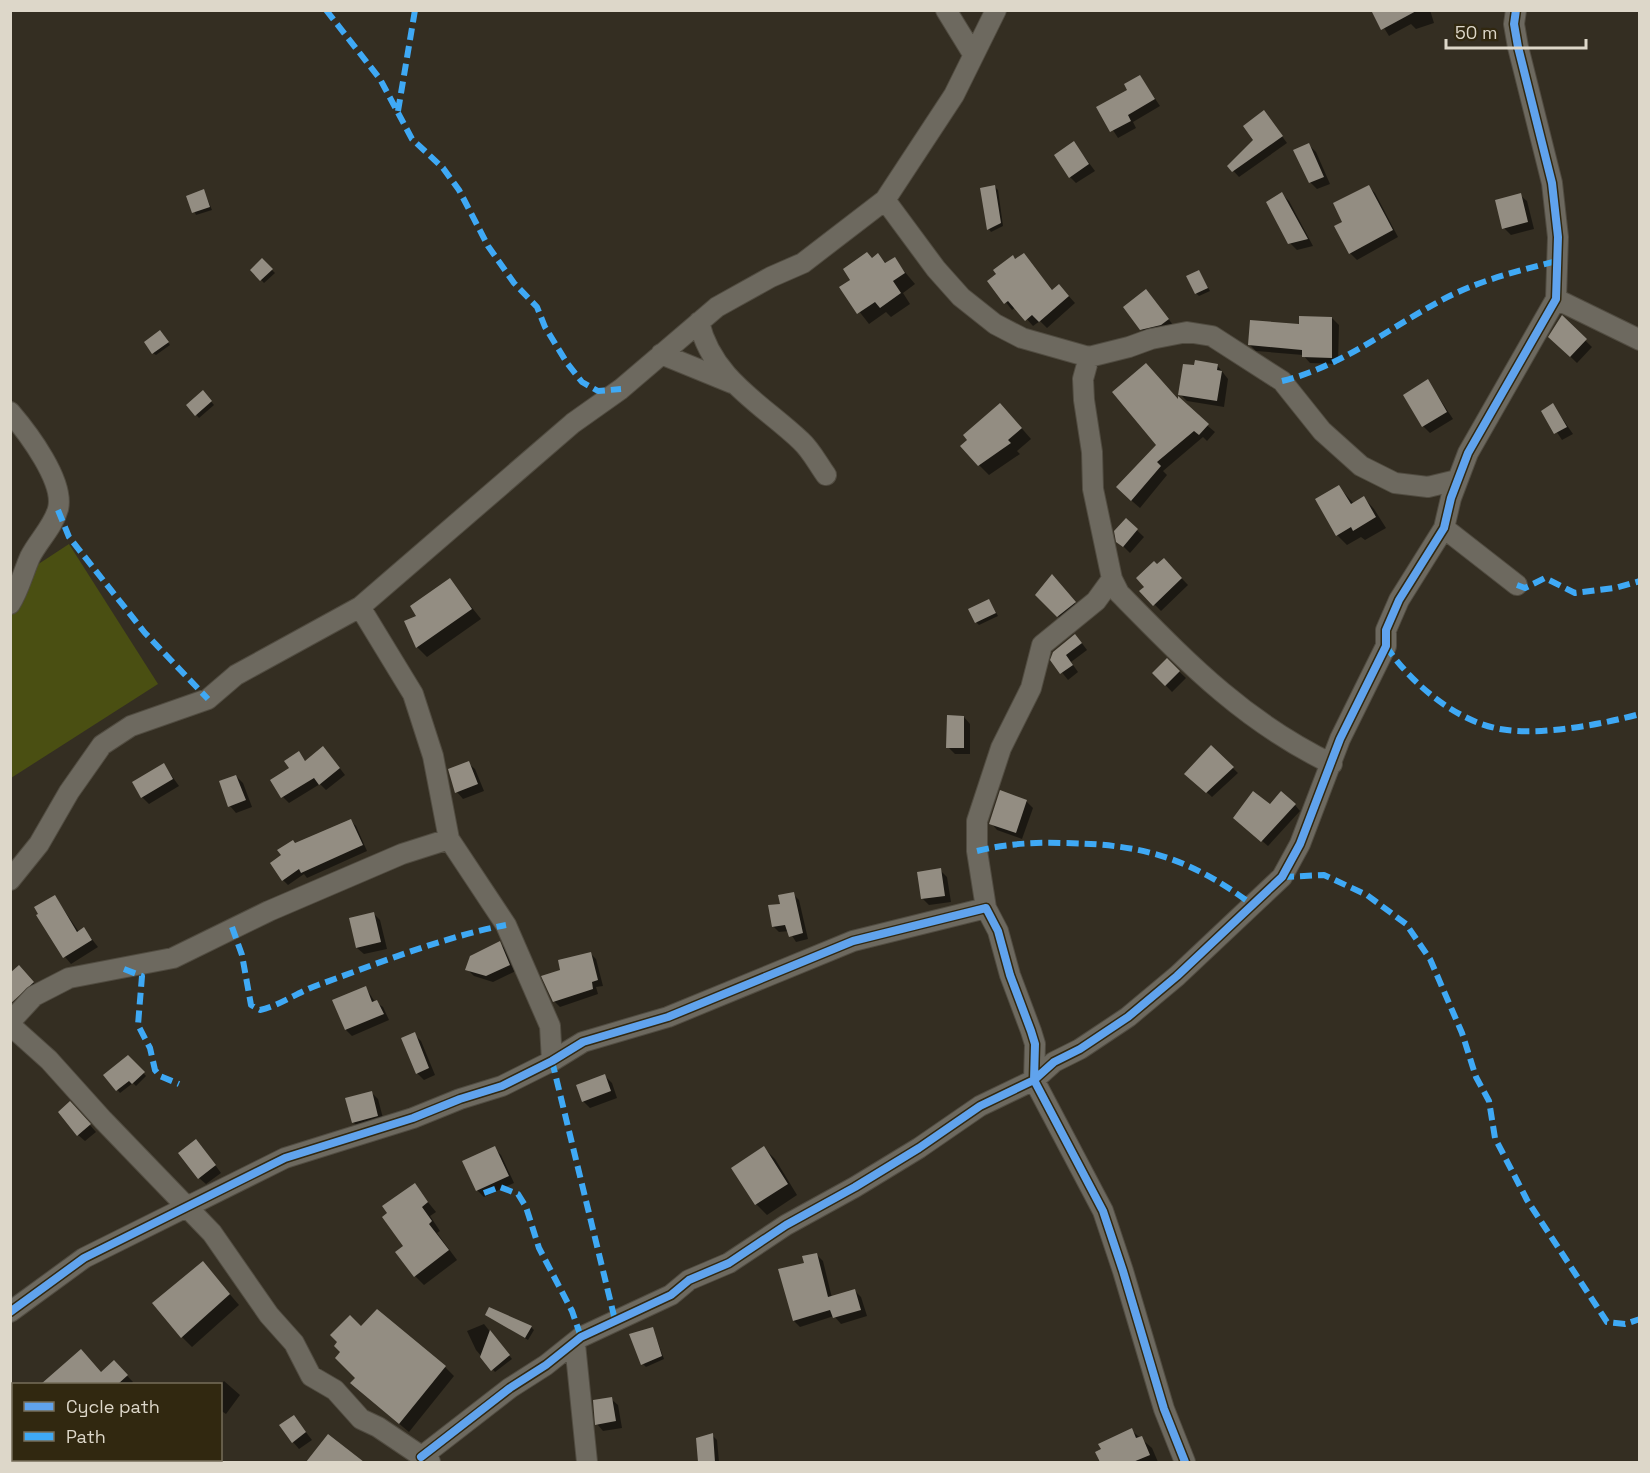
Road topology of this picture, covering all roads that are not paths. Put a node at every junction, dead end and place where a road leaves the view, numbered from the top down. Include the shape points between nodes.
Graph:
1 (946, 10) edge
2 (996, 10) edge
3 (1516, 10) edge
4 (973, 54) junction
5 (885, 200) junction
6 (1556, 299) junction
7 (699, 322) junction
8 (1640, 340) edge
9 (661, 354) junction
10 (1089, 357) junction
11 (732, 383) junction
12 (10, 412) edge
13 (826, 474) dead end
14 (1454, 489) junction
15 (1444, 528) junction
16 (1112, 579) junction
17 (1517, 585) dead end
18 (10, 604) edge
19 (360, 607) junction
20 (1332, 764) junction
21 (449, 839) junction
22 (10, 880) edge
23 (986, 908) junction
24 (10, 1024) edge
25 (552, 1061) junction
26 (1034, 1080) junction
27 (184, 1206) junction
28 (10, 1312) edge
29 (574, 1344) junction
30 (425, 1460) edge
31 (586, 1462) edge
32 (1185, 1462) edge

1 - 4 street
2 - 4 street
3 - 6 street via 1518,48 1557,218
4 - 5 street via 954,95
5 - 7 street via 802,263 740,292
5 - 10 street via 936,269 961,297 995,324 1022,338
6 - 8 street
6 - 14 street via 1494,404
7 - 9 street
7 - 11 street via 703,337
9 - 11 street
9 - 19 street via 573,423
10 - 14 street via 1187,332 1212,336 1282,381 1322,431 1361,466 1395,483
10 - 16 street via 1083,379 1093,489
11 - 13 street via 802,442
12 - 18 street via 45,460 59,502
14 - 15 street
15 - 17 street
15 - 20 street via 1399,600 1386,630 1386,646 1340,739
16 - 20 street via 1119,593 1193,670 1291,744
16 - 23 street via 1096,601 1042,645 1031,688 1001,748 977,821 977,851
19 - 21 street via 413,694 433,756
19 - 22 street via 236,675 208,699 131,726 102,745 39,844
20 - 26 street via 1300,844 1282,877 1128,1017 1054,1062
21 - 24 street via 402,854 268,911 173,958 69,978 34,996
21 - 25 street via 506,925 550,1026
23 - 25 street via 853,941 668,1017 583,1042
23 - 26 street via 998,931 1035,1044
24 - 27 street via 49,1060
25 - 27 street via 502,1086 285,1158 225,1190
26 - 29 street via 980,1106 920,1148 786,1225 729,1263 689,1280 670,1295 581,1337
26 - 32 street via 1103,1211 1164,1409
27 - 28 street via 84,1258
27 - 30 street via 212,1233 269,1315 294,1343 311,1376 335,1390 361,1419
29 - 30 street via 510,1388
29 - 31 street

